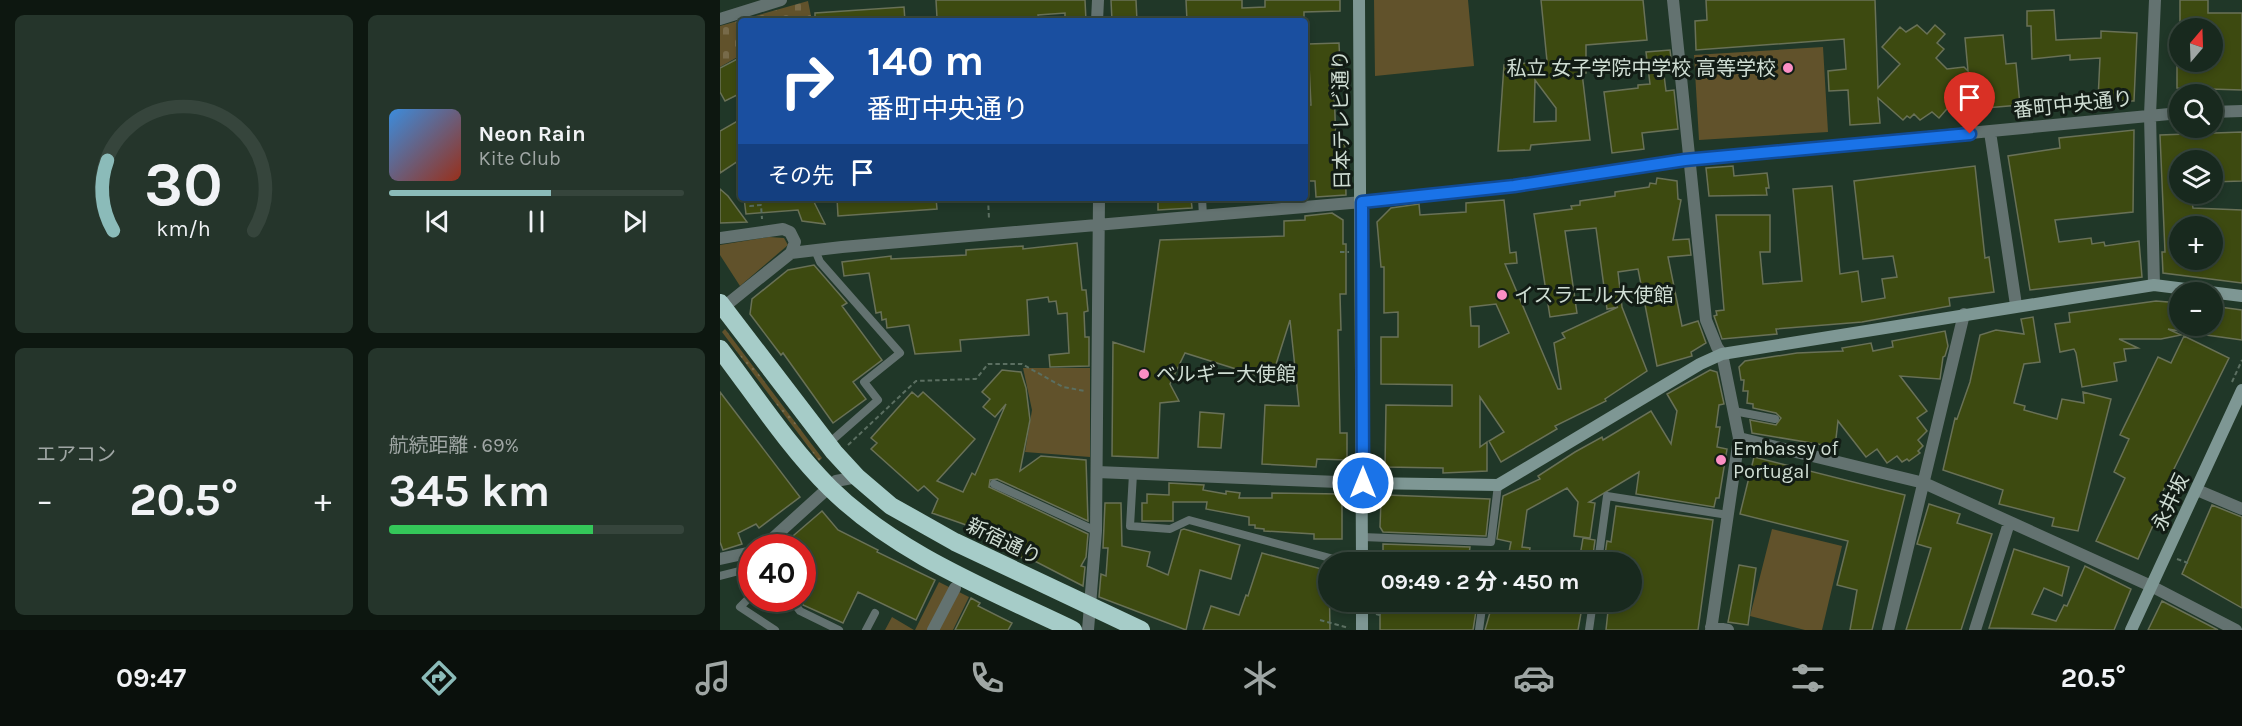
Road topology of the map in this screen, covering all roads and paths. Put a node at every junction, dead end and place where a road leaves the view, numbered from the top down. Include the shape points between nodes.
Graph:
1 (781, 0) edge
2 (1098, 0) edge
3 (1359, 0) edge
4 (1673, 0) edge
5 (2155, 0) edge
6 (768, 2) edge
7 (1097, 18) edge
8 (720, 19) edge
9 (2242, 111) edge
10 (2223, 112) edge
11 (2169, 114) edge
12 (2150, 115) junction
13 (1990, 132) junction
14 (1691, 160) junction
15 (750, 201) edge
16 (988, 201) edge
17 (1099, 201) edge
18 (1202, 201) edge
19 (1362, 202) junction
20 (1203, 216) junction
21 (989, 219) dead end
22 (762, 222) dead end
23 (1099, 225) junction
24 (720, 238) edge
25 (815, 250) junction
26 (1340, 252) dead end
27 (1350, 252) dead end
28 (791, 254) junction
29 (2154, 285) junction
30 (2242, 296) edge
31 (2016, 306) junction
32 (721, 307) edge
33 (1964, 314) junction
34 (720, 349) edge
35 (1722, 354) junction
36 (2242, 390) edge
37 (1097, 391) junction
38 (1734, 411) junction
39 (1775, 419) dead end
40 (1739, 438) junction
41 (835, 448) junction
42 (1097, 472) junction
43 (1133, 474) junction
44 (856, 477) junction
45 (1363, 483) junction
46 (1924, 483) junction
47 (994, 484) dead end
48 (1498, 485) junction
49 (2197, 490) junction
50 (833, 491) junction
51 (2242, 509) edge
52 (1728, 514) junction
53 (2009, 523) junction
54 (1096, 531) junction
55 (779, 534) edge
56 (1362, 537) junction
57 (1362, 552) edge
58 (1599, 552) edge
59 (1318, 555) edge
60 (738, 556) edge
61 (2177, 559) dead end
62 (720, 560) edge
63 (2188, 563) dead end
64 (738, 571) edge
65 (720, 576) edge
66 (2151, 586) junction
67 (955, 588) dead end
68 (1090, 608) junction
69 (748, 612) edge
70 (802, 612) edge
71 (1362, 612) edge
72 (1481, 612) edge
73 (1592, 612) edge
74 (875, 613) dead end
75 (1376, 614) dead end
76 (1383, 616) dead end
77 (1320, 620) dead end
78 (1349, 628) dead end
79 (1711, 629) edge
80 (775, 630) edge
81 (839, 630) edge
82 (866, 630) edge
83 (933, 630) edge
84 (1073, 630) edge
85 (1088, 630) edge
86 (1141, 630) edge
87 (1362, 630) edge
88 (1479, 630) edge
89 (1589, 630) edge
90 (1728, 630) edge
91 (1888, 630) edge
92 (1976, 630) edge
93 (2132, 630) edge
94 (2236, 630) edge

1 - 6 street
2 - 7 street
3 - 19 street, 日本テレビ通り
4 - 14 street
5 - 12 street
6 - 8 street
9 - 10 street
11 - 12 street, 番町中央通り
12 - 13 street, 番町中央通り
12 - 29 street
13 - 14 street, 番町中央通り
13 - 31 street
14 - 19 street, 番町中央通り via 1514,186
14 - 35 street via 1707,320
15 - 22 path via 750,206 761,205
16 - 21 path
17 - 23 street
18 - 20 lane
19 - 20 street, 番町中央通り
19 - 45 street, 日本テレビ通り
20 - 23 street, 番町中央通り
23 - 25 street, 番町中央通り
23 - 37 street
24 - 28 street via 783,229 794,237
25 - 28 street, 番町中央通り
25 - 41 lane via 820,262 900,353 864,382 878,400
26 - 27 path
28 - 32 street
29 - 30 street
29 - 31 street
31 - 33 street
32 - 41 highway
33 - 35 street
33 - 46 street
34 - 50 highway
35 - 38 street
35 - 48 street
36 - 49 street, 永井坂
37 - 41 path via 1063,387 1022,364 988,364 976,379 916,381
37 - 42 street
38 - 39 lane
38 - 40 street
40 - 46 street
40 - 52 street
41 - 44 highway, 新宿通り
42 - 43 street
42 - 54 street
43 - 45 street
43 - 59 lane via 1130,526 1170,529 1189,520
44 - 50 street via 843,477
44 - 68 highway, 新宿通り via 921,525
45 - 48 street
45 - 56 street, 日本テレビ通り
46 - 53 street
46 - 91 street
47 - 54 lane
48 - 56 lane via 1491,542
49 - 51 street
49 - 66 street, 永井坂
50 - 55 street
50 - 84 highway via 877,526 932,561
52 - 58 lane via 1607,496
52 - 79 street
53 - 66 street
53 - 92 street
54 - 68 street
56 - 57 street, 日本テレビ通り
60 - 62 street
61 - 63 path
64 - 65 lane
66 - 93 street, 永井坂
66 - 94 street
67 - 83 street
68 - 85 street
68 - 86 highway, 新宿通り
69 - 80 lane
70 - 81 lane
71 - 87 street
72 - 88 lane
73 - 89 lane
74 - 82 lane
75 - 76 path
77 - 78 path
79 - 90 street

